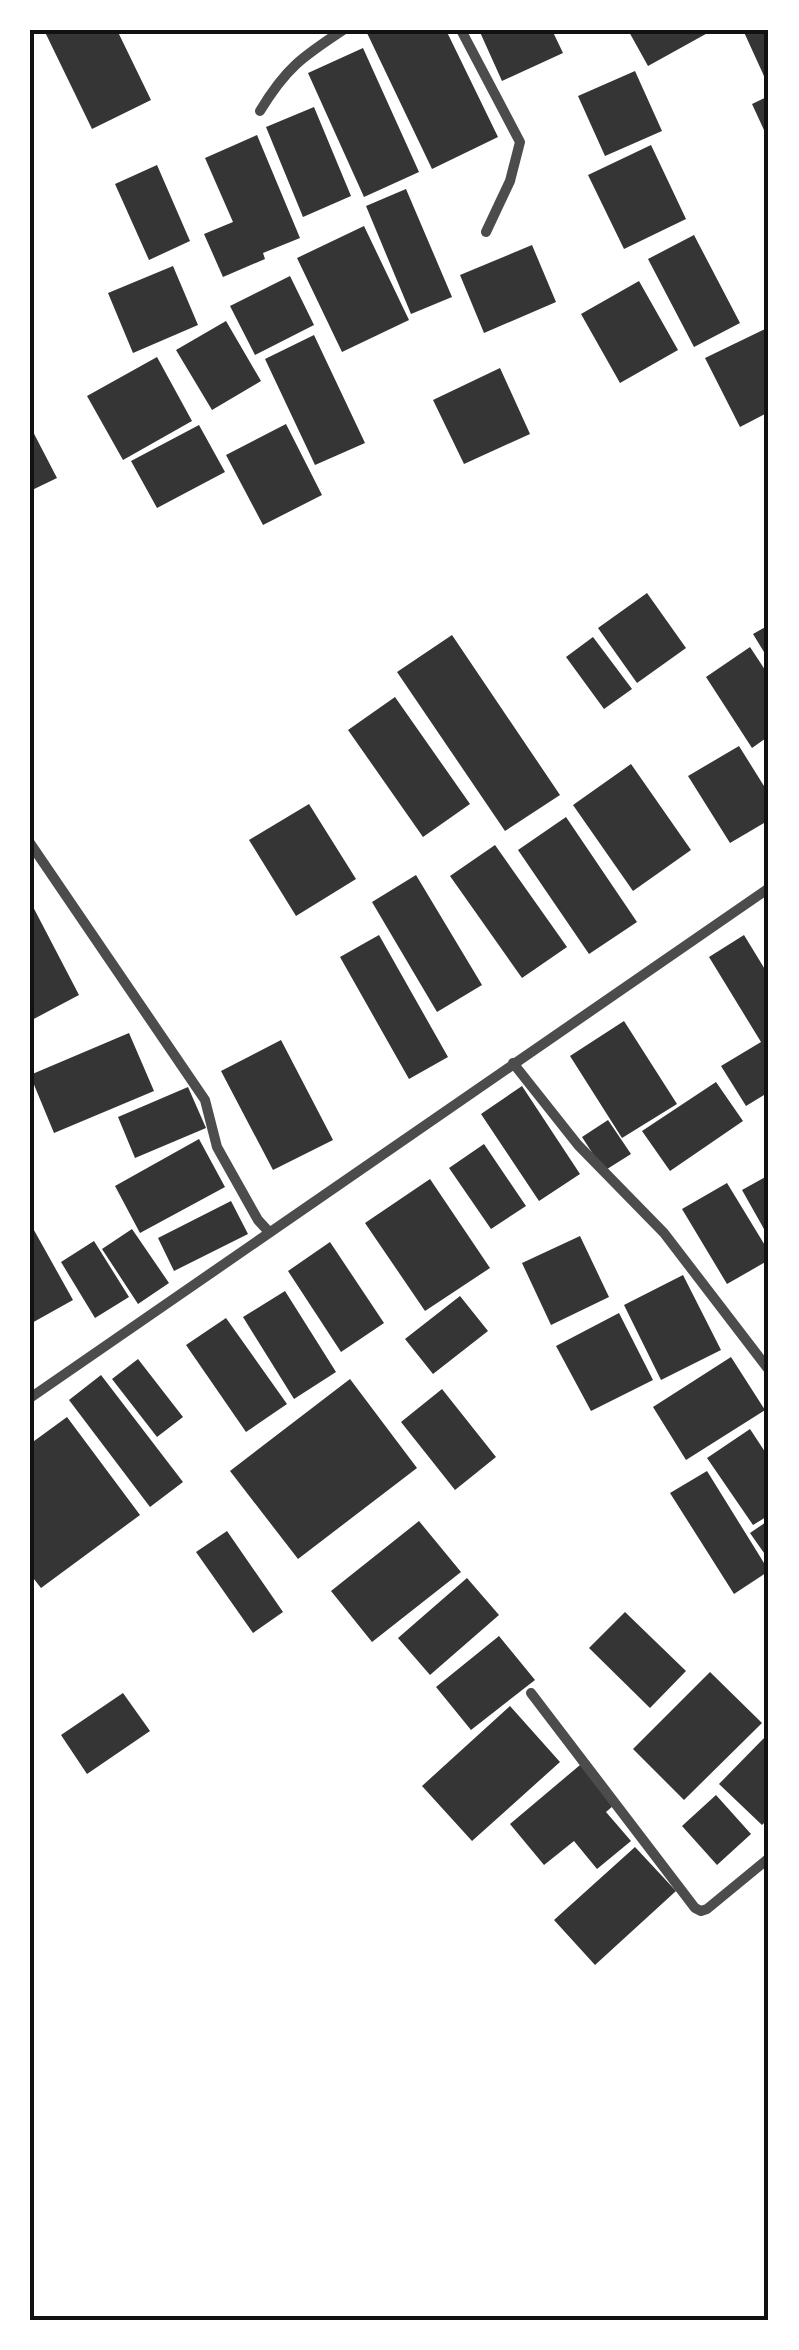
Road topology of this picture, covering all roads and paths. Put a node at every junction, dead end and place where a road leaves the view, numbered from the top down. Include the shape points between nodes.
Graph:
1 (343, 30) edge
2 (462, 30) edge
3 (260, 111) dead end
4 (486, 232) dead end
5 (30, 843) edge
6 (769, 888) edge
7 (513, 1063) junction
8 (268, 1232) junction
9 (769, 1370) edge
10 (30, 1398) edge
11 (531, 1692) dead end
12 (769, 1858) edge

1 - 3 street via 291,67
2 - 4 street via 520,142
5 - 8 street via 206,1100 217,1146
6 - 7 street
7 - 8 street
7 - 9 street via 578,1145 664,1234
8 - 10 street
11 - 12 street via 695,1908 707,1908

